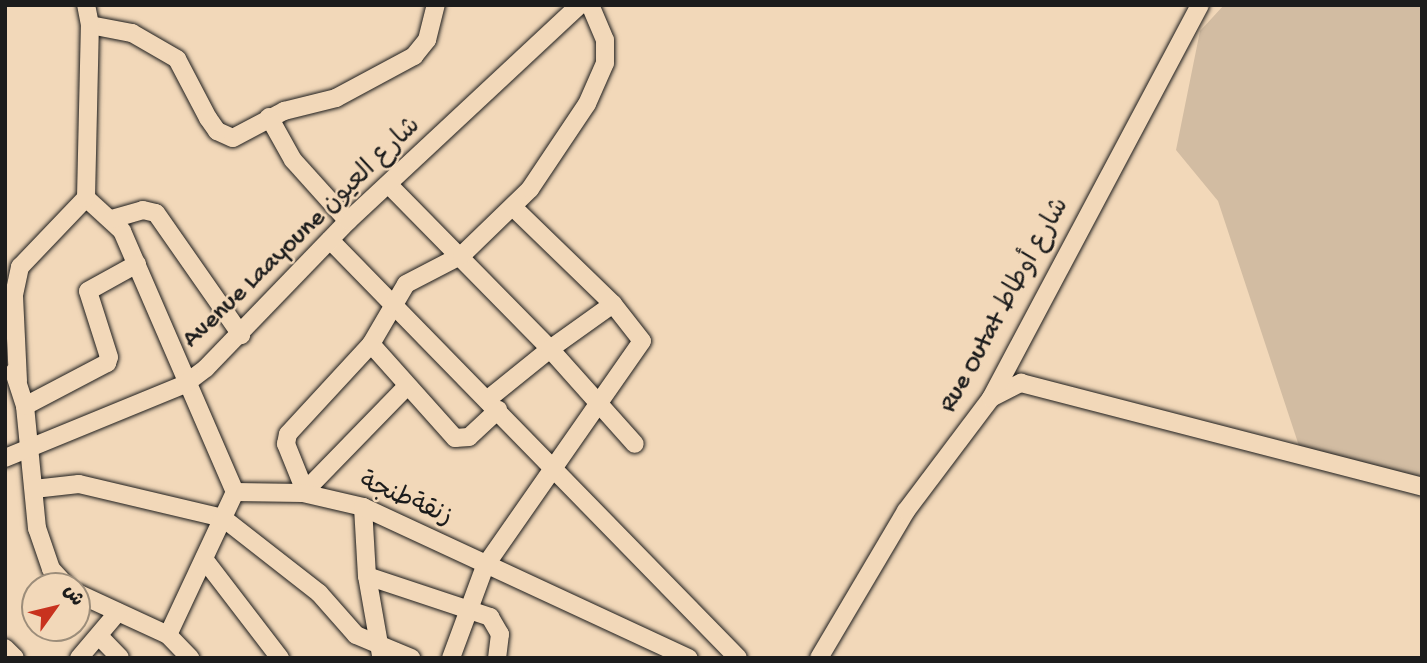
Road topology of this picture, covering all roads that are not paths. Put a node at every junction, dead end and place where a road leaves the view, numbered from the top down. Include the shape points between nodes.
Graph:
1 (86, 5) edge
2 (436, 5) edge
3 (580, 5) edge
4 (590, 5) edge
5 (1200, 5) edge
6 (90, 25) junction
7 (269, 117) junction
8 (389, 185) junction
9 (86, 198) junction
10 (513, 207) junction
11 (113, 219) junction
12 (348, 221) junction
13 (330, 240) junction
14 (462, 255) junction
15 (137, 264) junction
16 (10, 302) edge
17 (613, 304) junction
18 (391, 306) junction
19 (241, 335) junction
20 (371, 344) junction
21 (550, 349) junction
22 (5, 353) edge
23 (18, 381) junction
24 (185, 384) junction
25 (407, 386) junction
26 (991, 398) junction
27 (601, 403) junction
28 (493, 405) junction
29 (24, 406) junction
30 (635, 444) dead end
31 (30, 450) junction
32 (5, 458) edge
33 (553, 466) junction
34 (1422, 487) edge
35 (34, 489) junction
36 (235, 492) junction
37 (304, 492) junction
38 (363, 507) junction
39 (223, 517) junction
40 (204, 559) junction
41 (485, 566) junction
42 (57, 572) edge
43 (367, 576) junction
44 (91, 599) edge
45 (469, 609) junction
46 (118, 612) junction
47 (168, 635) junction
48 (99, 636) junction
49 (5, 648) edge
50 (381, 653) edge
51 (15, 658) edge
52 (79, 658) edge
53 (120, 658) edge
54 (190, 658) edge
55 (281, 658) edge
56 (411, 658) edge
57 (451, 658) edge
58 (497, 658) edge
59 (689, 658) edge
60 (738, 658) edge
61 (819, 658) edge

1 - 6 street
2 - 7 street via 427,40 415,56 336,98
3 - 8 street, Avenue Laayoune شارع العيون
4 - 10 street via 605,40 598,82 548,167
5 - 26 street, Rue Outat شارع أوطاط
6 - 7 street via 132,33 177,59 208,118 225,137 243,133
6 - 9 street
7 - 12 street via 293,160
8 - 12 street, Avenue Laayoune شارع العيون
8 - 14 street
9 - 11 street
9 - 16 street via 20,267
10 - 14 street
10 - 17 street
11 - 15 street
11 - 19 street via 143,210 156,213
12 - 13 street, Avenue Laayoune شارع العيون
13 - 18 street
13 - 19 street, Avenue Laayoune شارع العيون
14 - 18 street via 406,284
14 - 21 street
15 - 24 street
15 - 29 street via 88,291 107,363
16 - 23 street
17 - 21 street
17 - 27 street via 642,341
18 - 20 street
18 - 28 street
19 - 24 street, Avenue Laayoune شارع العيون
20 - 25 street
20 - 37 street via 286,437
21 - 27 street
21 - 28 street
22 - 23 street
23 - 29 street
24 - 31 street, Avenue Laayoune شارع العيون
24 - 36 street
25 - 28 street via 460,440
25 - 37 street
26 - 34 street via 1021,383
26 - 61 street, Rue Outat شارع أوطاط via 906,511
27 - 30 street
27 - 33 street
28 - 33 street
29 - 31 street
31 - 32 street, Avenue Laayoune شارع العيون
31 - 35 street
33 - 41 street
33 - 60 street
35 - 39 street via 79,484
35 - 42 street via 43,553
36 - 37 street, زنقةطنجة
36 - 39 street
37 - 38 street, زنقةطنجة
38 - 41 street, زنقةطنجة
38 - 43 street
39 - 40 street
39 - 50 street via 319,593 342,623
40 - 47 street
40 - 55 street
41 - 45 street
41 - 59 street, زنقةطنجة
43 - 45 street
43 - 50 street
44 - 46 street
45 - 57 street
45 - 58 street via 496,624
46 - 47 street
46 - 48 street
47 - 54 street
48 - 52 street
48 - 53 street
49 - 51 street
50 - 56 street

